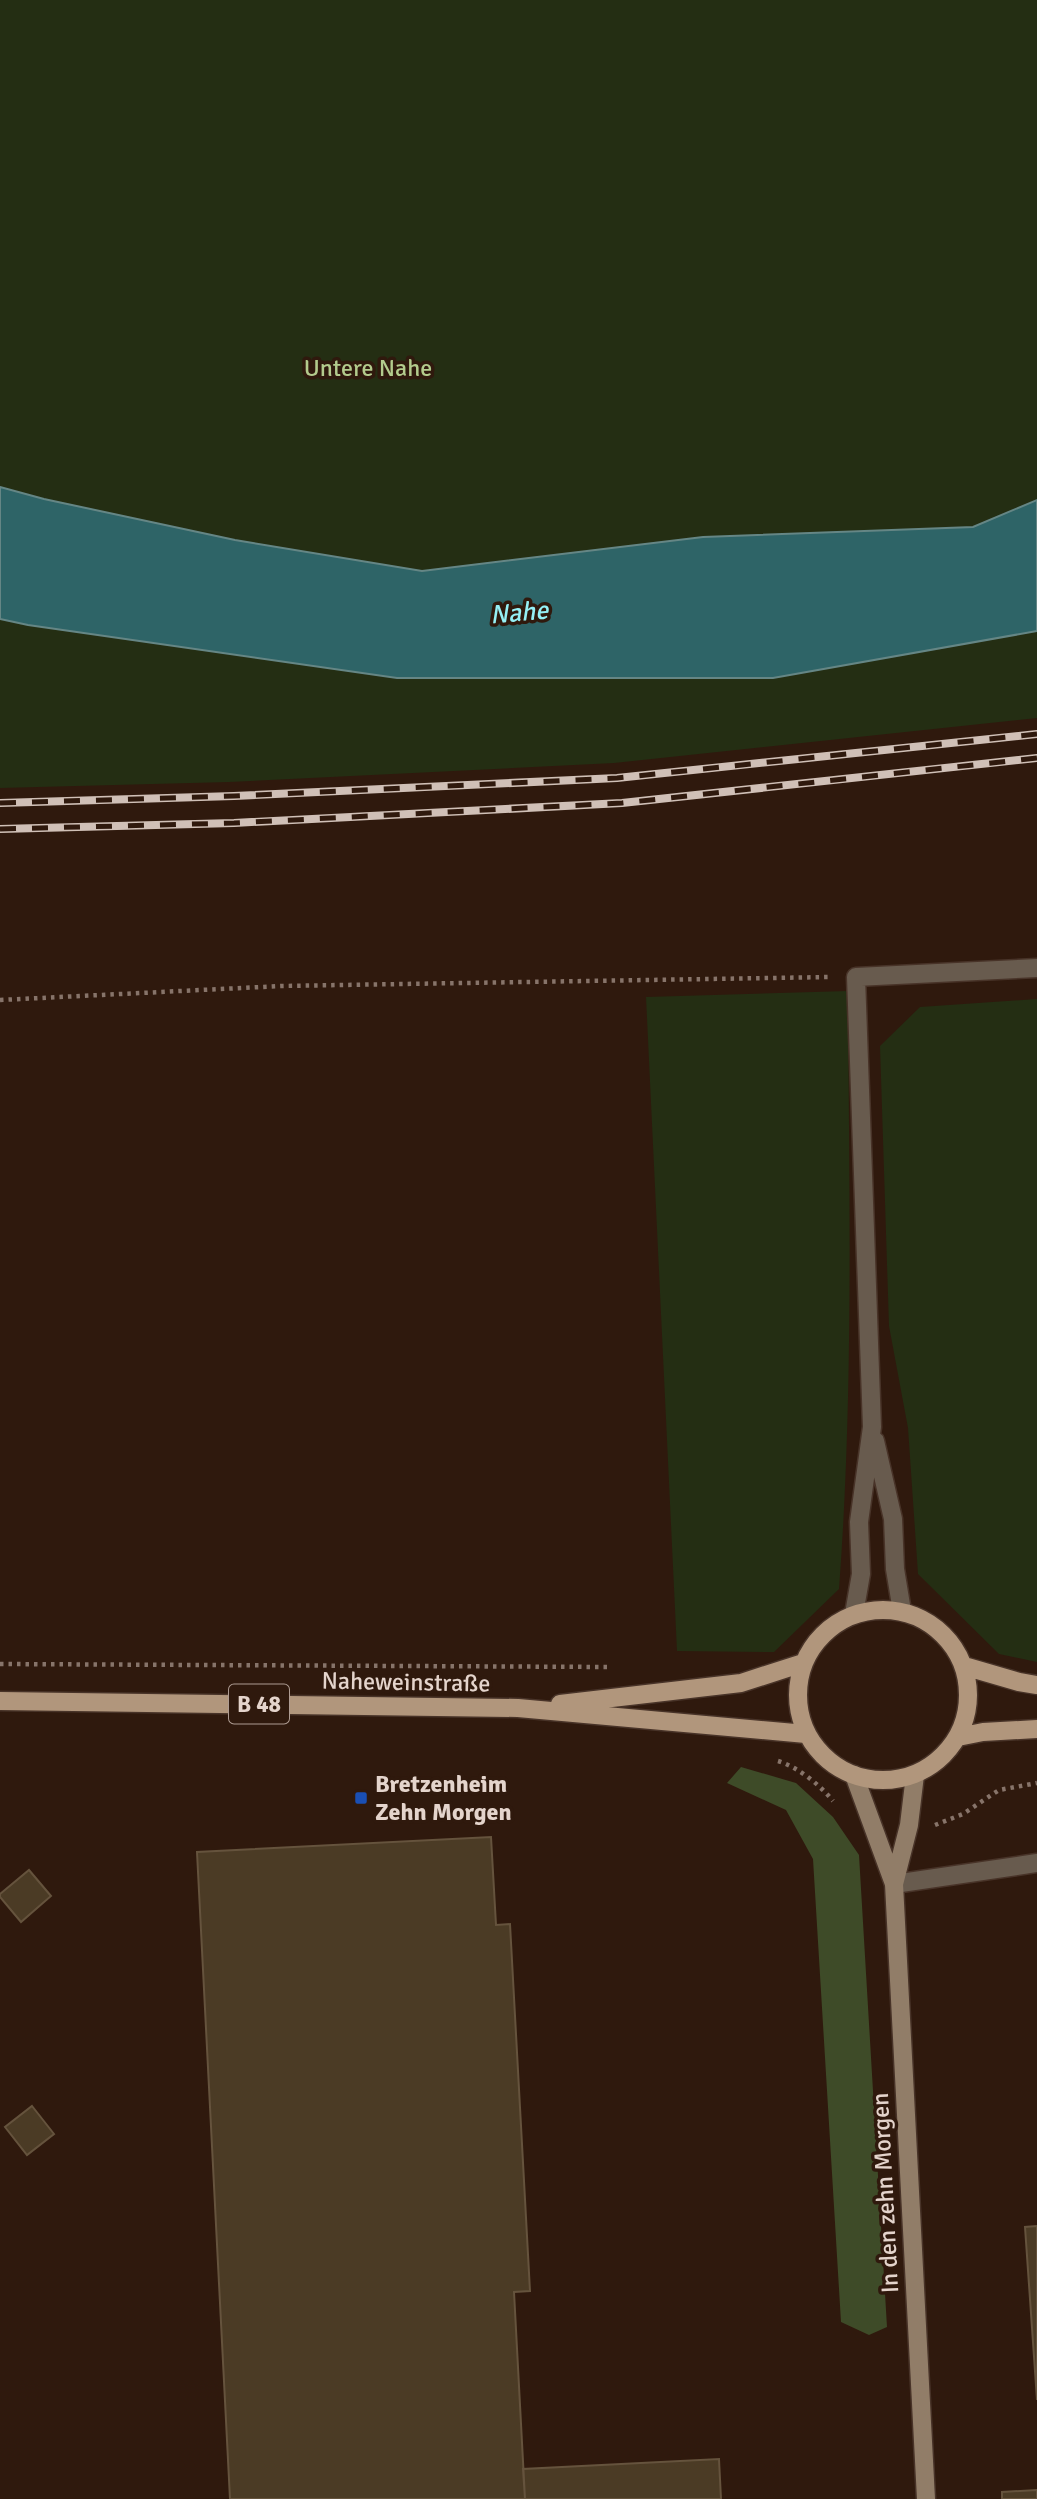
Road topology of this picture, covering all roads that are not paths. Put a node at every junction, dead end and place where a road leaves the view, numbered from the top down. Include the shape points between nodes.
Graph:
1 (1037, 968) edge
2 (872, 1427) junction
3 (902, 1611) junction
4 (854, 1614) junction
5 (803, 1663) junction
6 (964, 1666) junction
7 (1037, 1685) edge
8 (0, 1701) edge
9 (518, 1708) junction
10 (1037, 1729) edge
11 (806, 1734) junction
12 (958, 1737) junction
13 (854, 1775) junction
14 (915, 1775) junction
15 (1037, 1863) edge
16 (894, 1884) junction
17 (926, 2499) edge

1 - 2 lane via 856,977
2 - 3 lane via 892,1519
2 - 4 lane via 859,1522 861,1574
3 - 4 main road
3 - 6 main road via 940,1631
4 - 5 main road via 832,1625
5 - 9 main road, Naheweinstraße / B 48 via 741,1683
5 - 11 main road via 797,1699
6 - 7 main road
6 - 12 main road via 969,1702
8 - 9 main road, Naheweinstraße / B 48
9 - 11 main road, Naheweinstraße / B 48
10 - 12 main road
11 - 13 main road via 834,1766
12 - 14 main road via 932,1766
13 - 14 main road via 874,1780
13 - 16 street, In den zehn Morgen
14 - 16 street, In den zehn Morgen via 909,1825
15 - 16 lane
16 - 17 street, In den zehn Morgen

